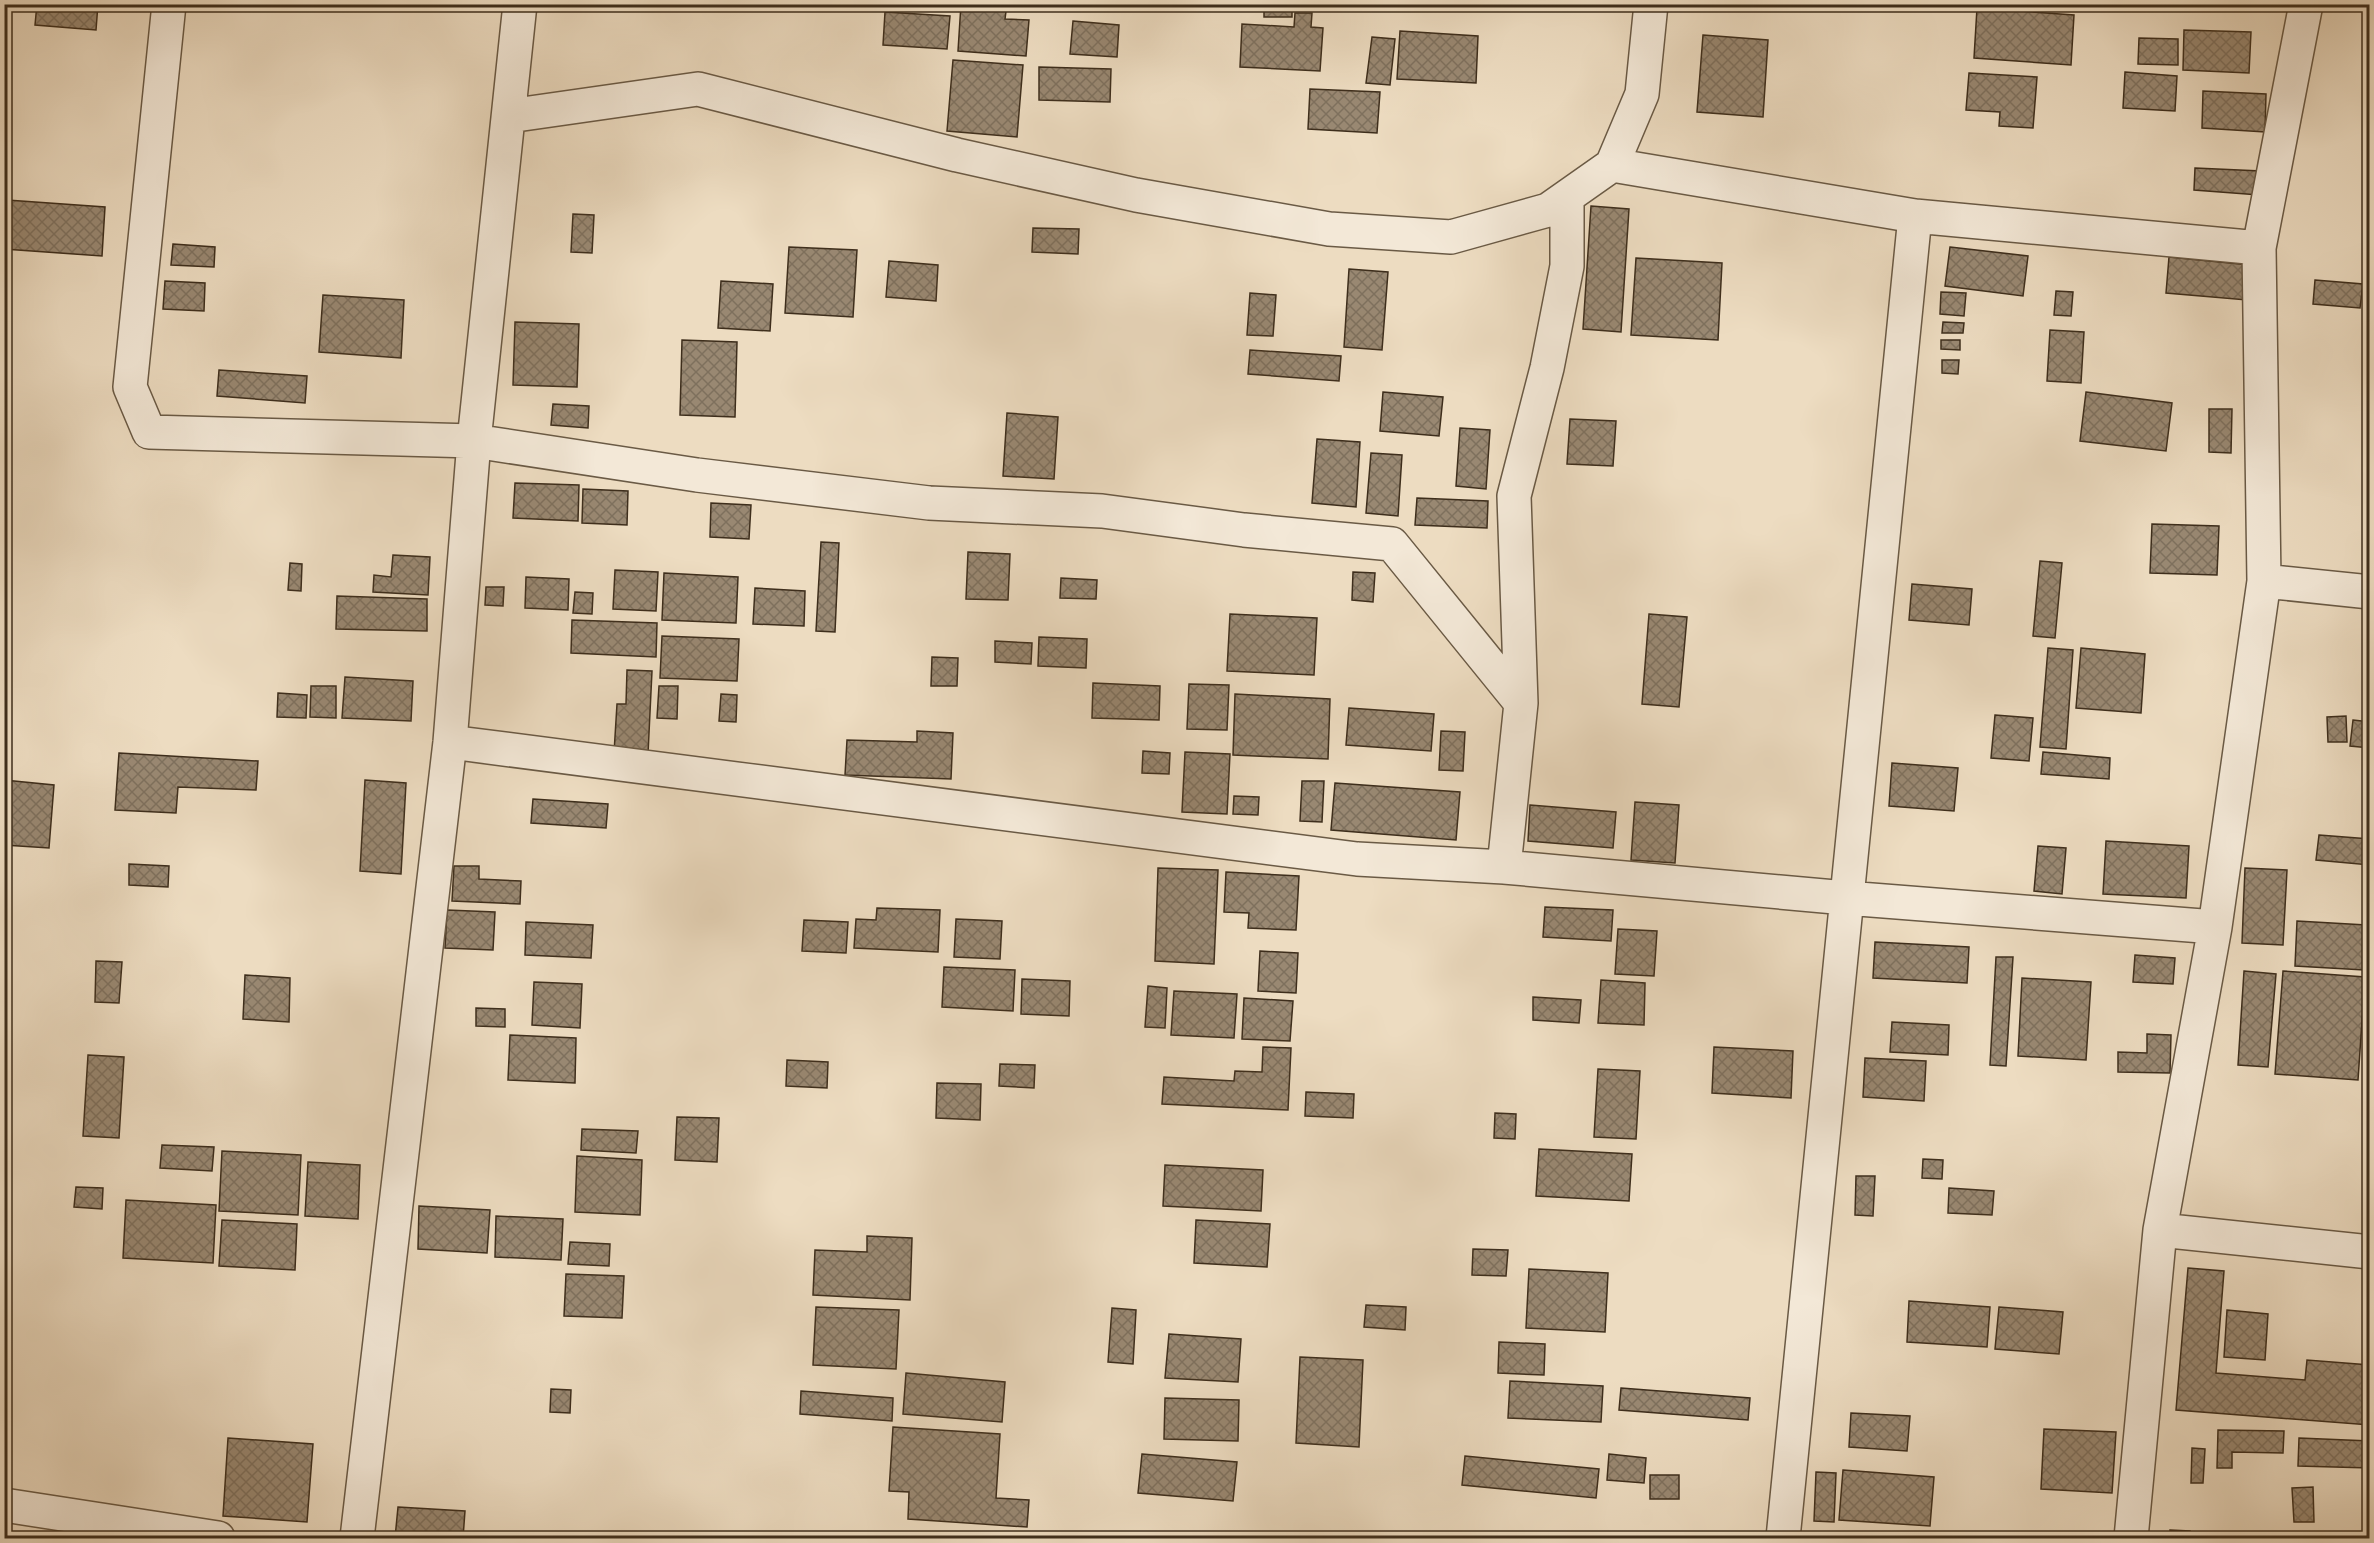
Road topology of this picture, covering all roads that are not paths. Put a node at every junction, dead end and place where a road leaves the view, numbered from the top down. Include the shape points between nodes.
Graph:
1 (169, 4) edge
2 (520, 4) edge
3 (1651, 4) edge
4 (2306, 4) edge
5 (509, 116) junction
6 (1612, 165) junction
7 (1567, 197) junction
8 (1915, 216) junction
9 (2259, 248) junction
10 (474, 441) junction
11 (2264, 581) junction
12 (2370, 592) edge
13 (1521, 703) junction
14 (450, 742) junction
15 (1504, 867) junction
16 (1846, 898) junction
17 (2215, 927) junction
18 (2160, 1230) junction
19 (2370, 1252) edge
20 (4, 1505) edge
21 (218, 1539) edge
22 (357, 1539) edge
23 (1783, 1539) edge
24 (2130, 1539) edge

1 - 10 street via 130,387 149,432
2 - 5 street
3 - 6 street via 1642,94
4 - 9 street
5 - 7 street via 698,89 957,155 1136,195 1329,229 1451,237 1548,210
5 - 10 street
6 - 7 street
6 - 8 street
7 - 13 street via 1567,266 1514,496
8 - 9 street
8 - 16 street
9 - 11 street
10 - 13 street via 697,475 929,503 1102,511 1392,544
10 - 14 street
11 - 12 street
11 - 17 street
13 - 15 street
14 - 15 street via 1357,859
14 - 22 street
15 - 16 street
16 - 17 street
16 - 23 street
17 - 18 street
18 - 19 street
18 - 24 street
20 - 21 street

